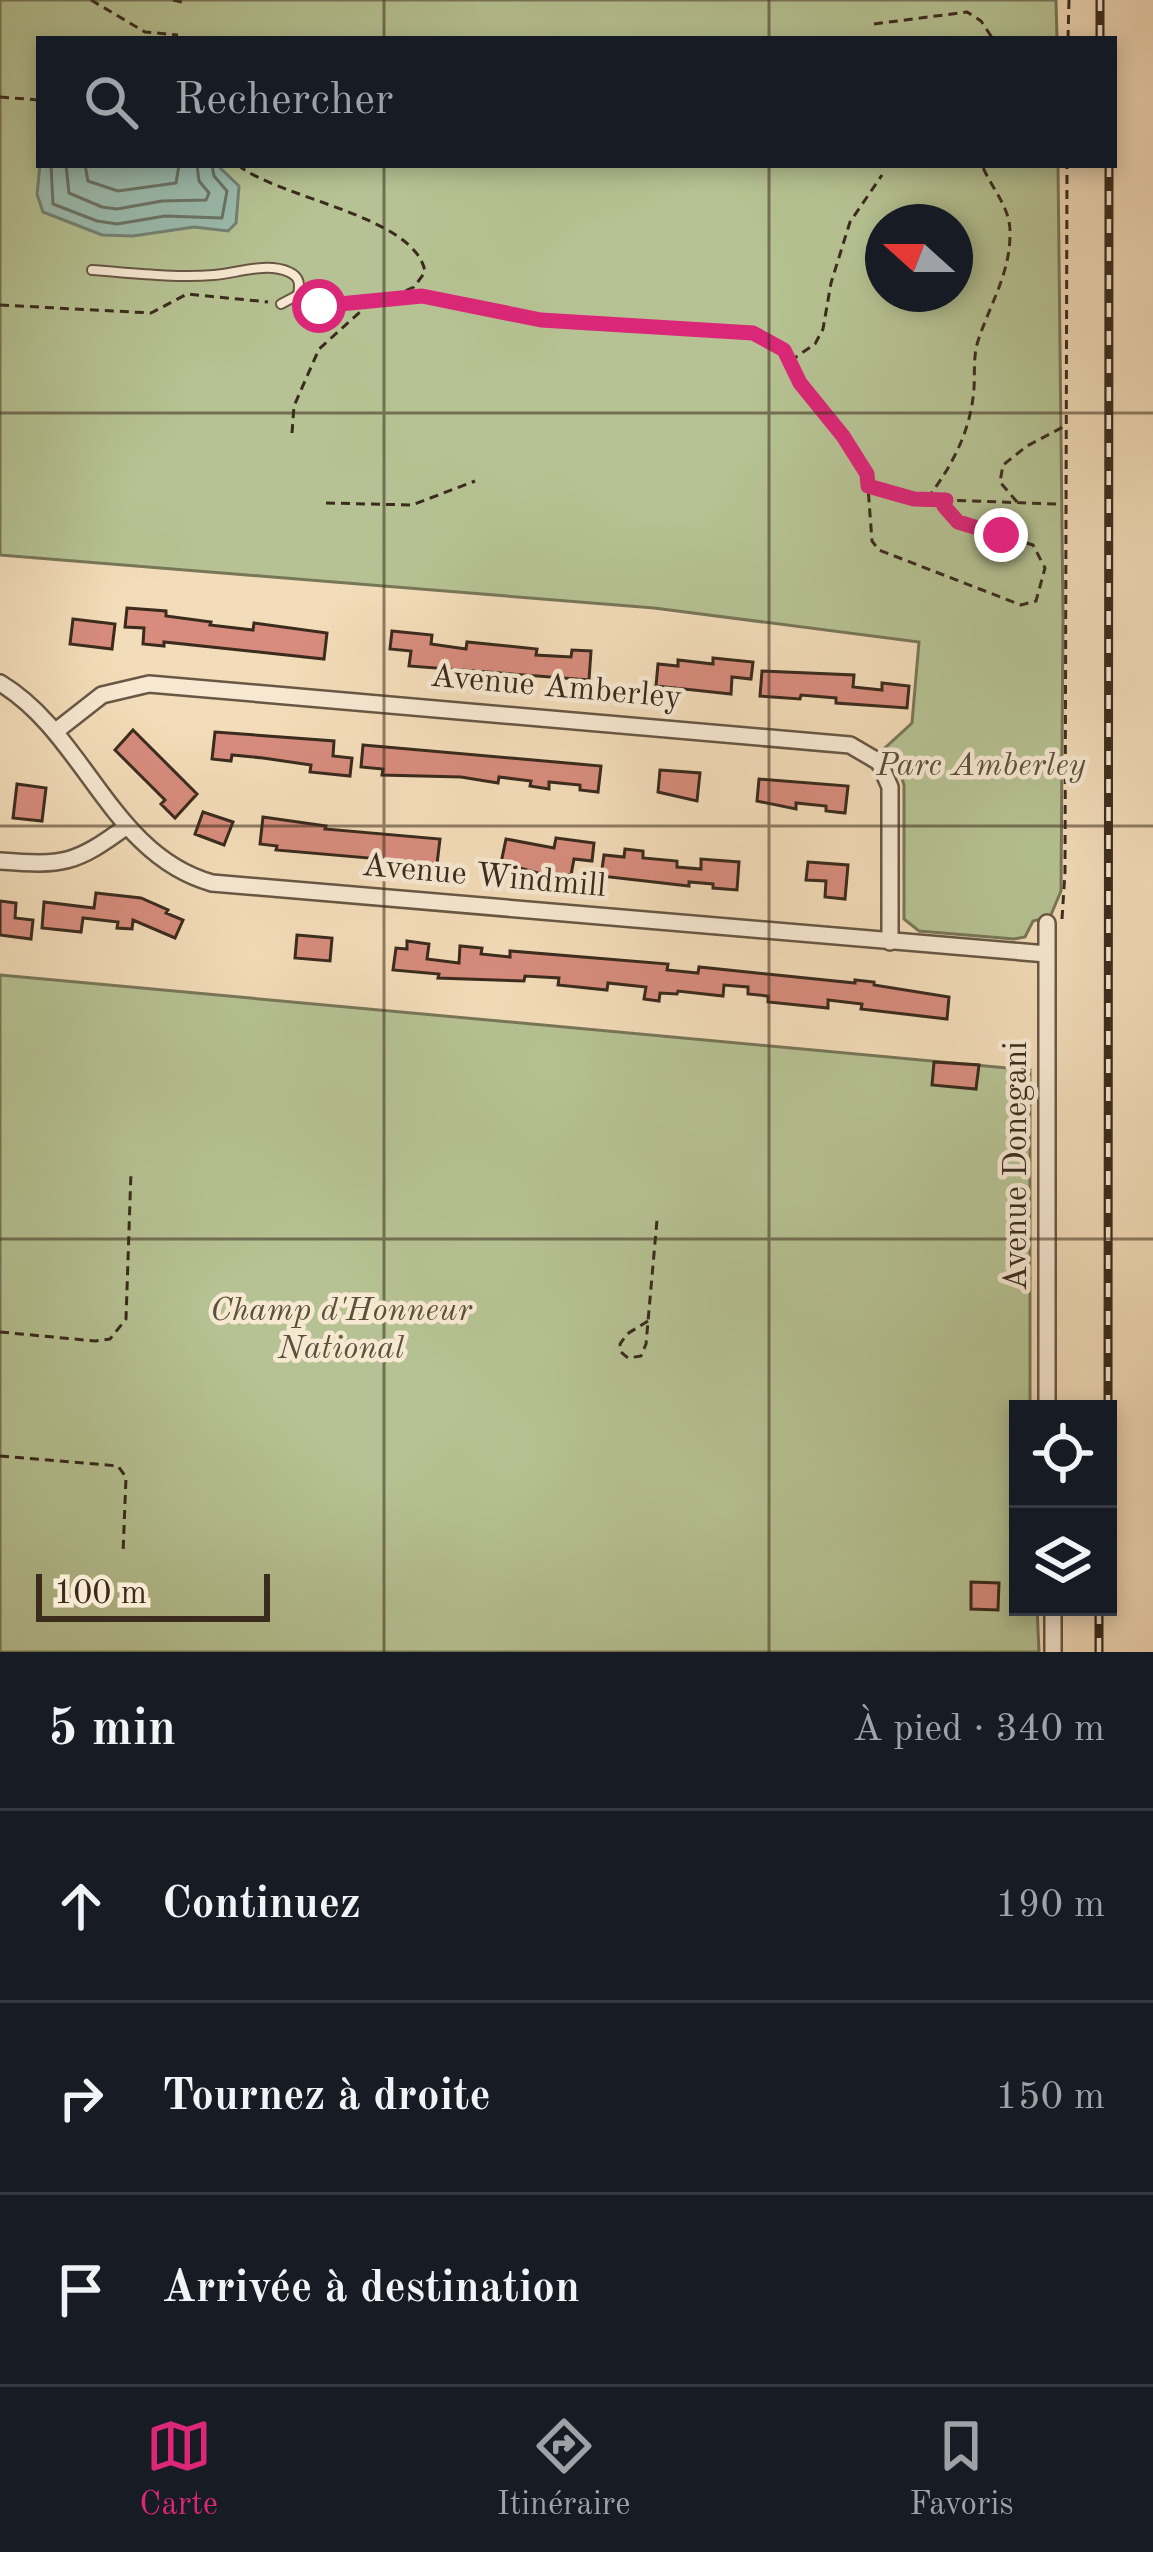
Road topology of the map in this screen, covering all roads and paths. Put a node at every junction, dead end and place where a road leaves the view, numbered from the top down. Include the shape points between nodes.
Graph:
1 (92, 0) edge
2 (173, 0) edge
3 (1069, 0) edge
4 (182, 2) edge
5 (874, 24) dead end
6 (178, 35) dead end
7 (991, 36) edge
8 (1069, 36) edge
9 (0, 98) edge
10 (36, 100) edge
11 (243, 168) edge
12 (984, 168) edge
13 (1067, 168) edge
14 (882, 176) dead end
15 (92, 270) dead end
16 (394, 296) junction
17 (370, 303) junction
18 (281, 304) junction
19 (0, 305) edge
20 (790, 361) junction
21 (1066, 426) junction
22 (292, 433) dead end
23 (475, 481) dead end
24 (868, 486) junction
25 (927, 500) junction
26 (946, 500) junction
27 (326, 503) dead end
28 (1024, 504) junction
29 (1058, 504) dead end
30 (0, 683) edge
31 (56, 731) junction
32 (127, 826) junction
33 (0, 861) edge
34 (1050, 922) joint
35 (890, 941) junction
36 (1047, 954) junction
37 (131, 1172) dead end
38 (658, 1220) dead end
39 (648, 1321) junction
40 (0, 1332) edge
41 (1047, 1400) edge
42 (0, 1456) edge
43 (123, 1554) dead end
44 (1053, 1616) edge
45 (1053, 1652) edge

1 - 6 path via 145,32
2 - 4 path
3 - 8 path
5 - 7 path via 967,12
9 - 10 path
11 - 16 path via 408,243 425,272
12 - 25 path via 1008,214 1004,283 976,348 960,447
13 - 21 path
14 - 20 path via 850,222 823,328
15 - 18 lane via 286,271 300,286
16 - 17 path
16 - 20 path via 541,320 753,333 775,342
17 - 18 path
17 - 22 path via 320,349
18 - 19 path via 201,292 152,314
20 - 24 path
21 - 28 path via 1001,468 1005,490
21 - 34 path via 1064,898
23 - 27 path via 412,505
24 - 25 path
24 - 26 path via 879,550 1021,605 1036,601 1046,568 1033,545 958,522
25 - 26 path
26 - 28 path
28 - 29 path
30 - 31 street, Avenue Windmill
31 - 32 street, Avenue Windmill
31 - 35 street, Avenue Amberley via 102,695 149,684 850,745 873,756 890,788
32 - 33 street via 68,862
32 - 35 street, Avenue Windmill via 176,869 224,885
34 - 36 street, Avenue Donegani
35 - 36 street, Avenue Windmill
36 - 41 street, Avenue Donegani
37 - 40 path via 126,1319 110,1339
38 - 39 path
39 - 39 path via 641,1356 628,1358 620,1344
42 - 43 path via 118,1466 126,1477
44 - 45 street

